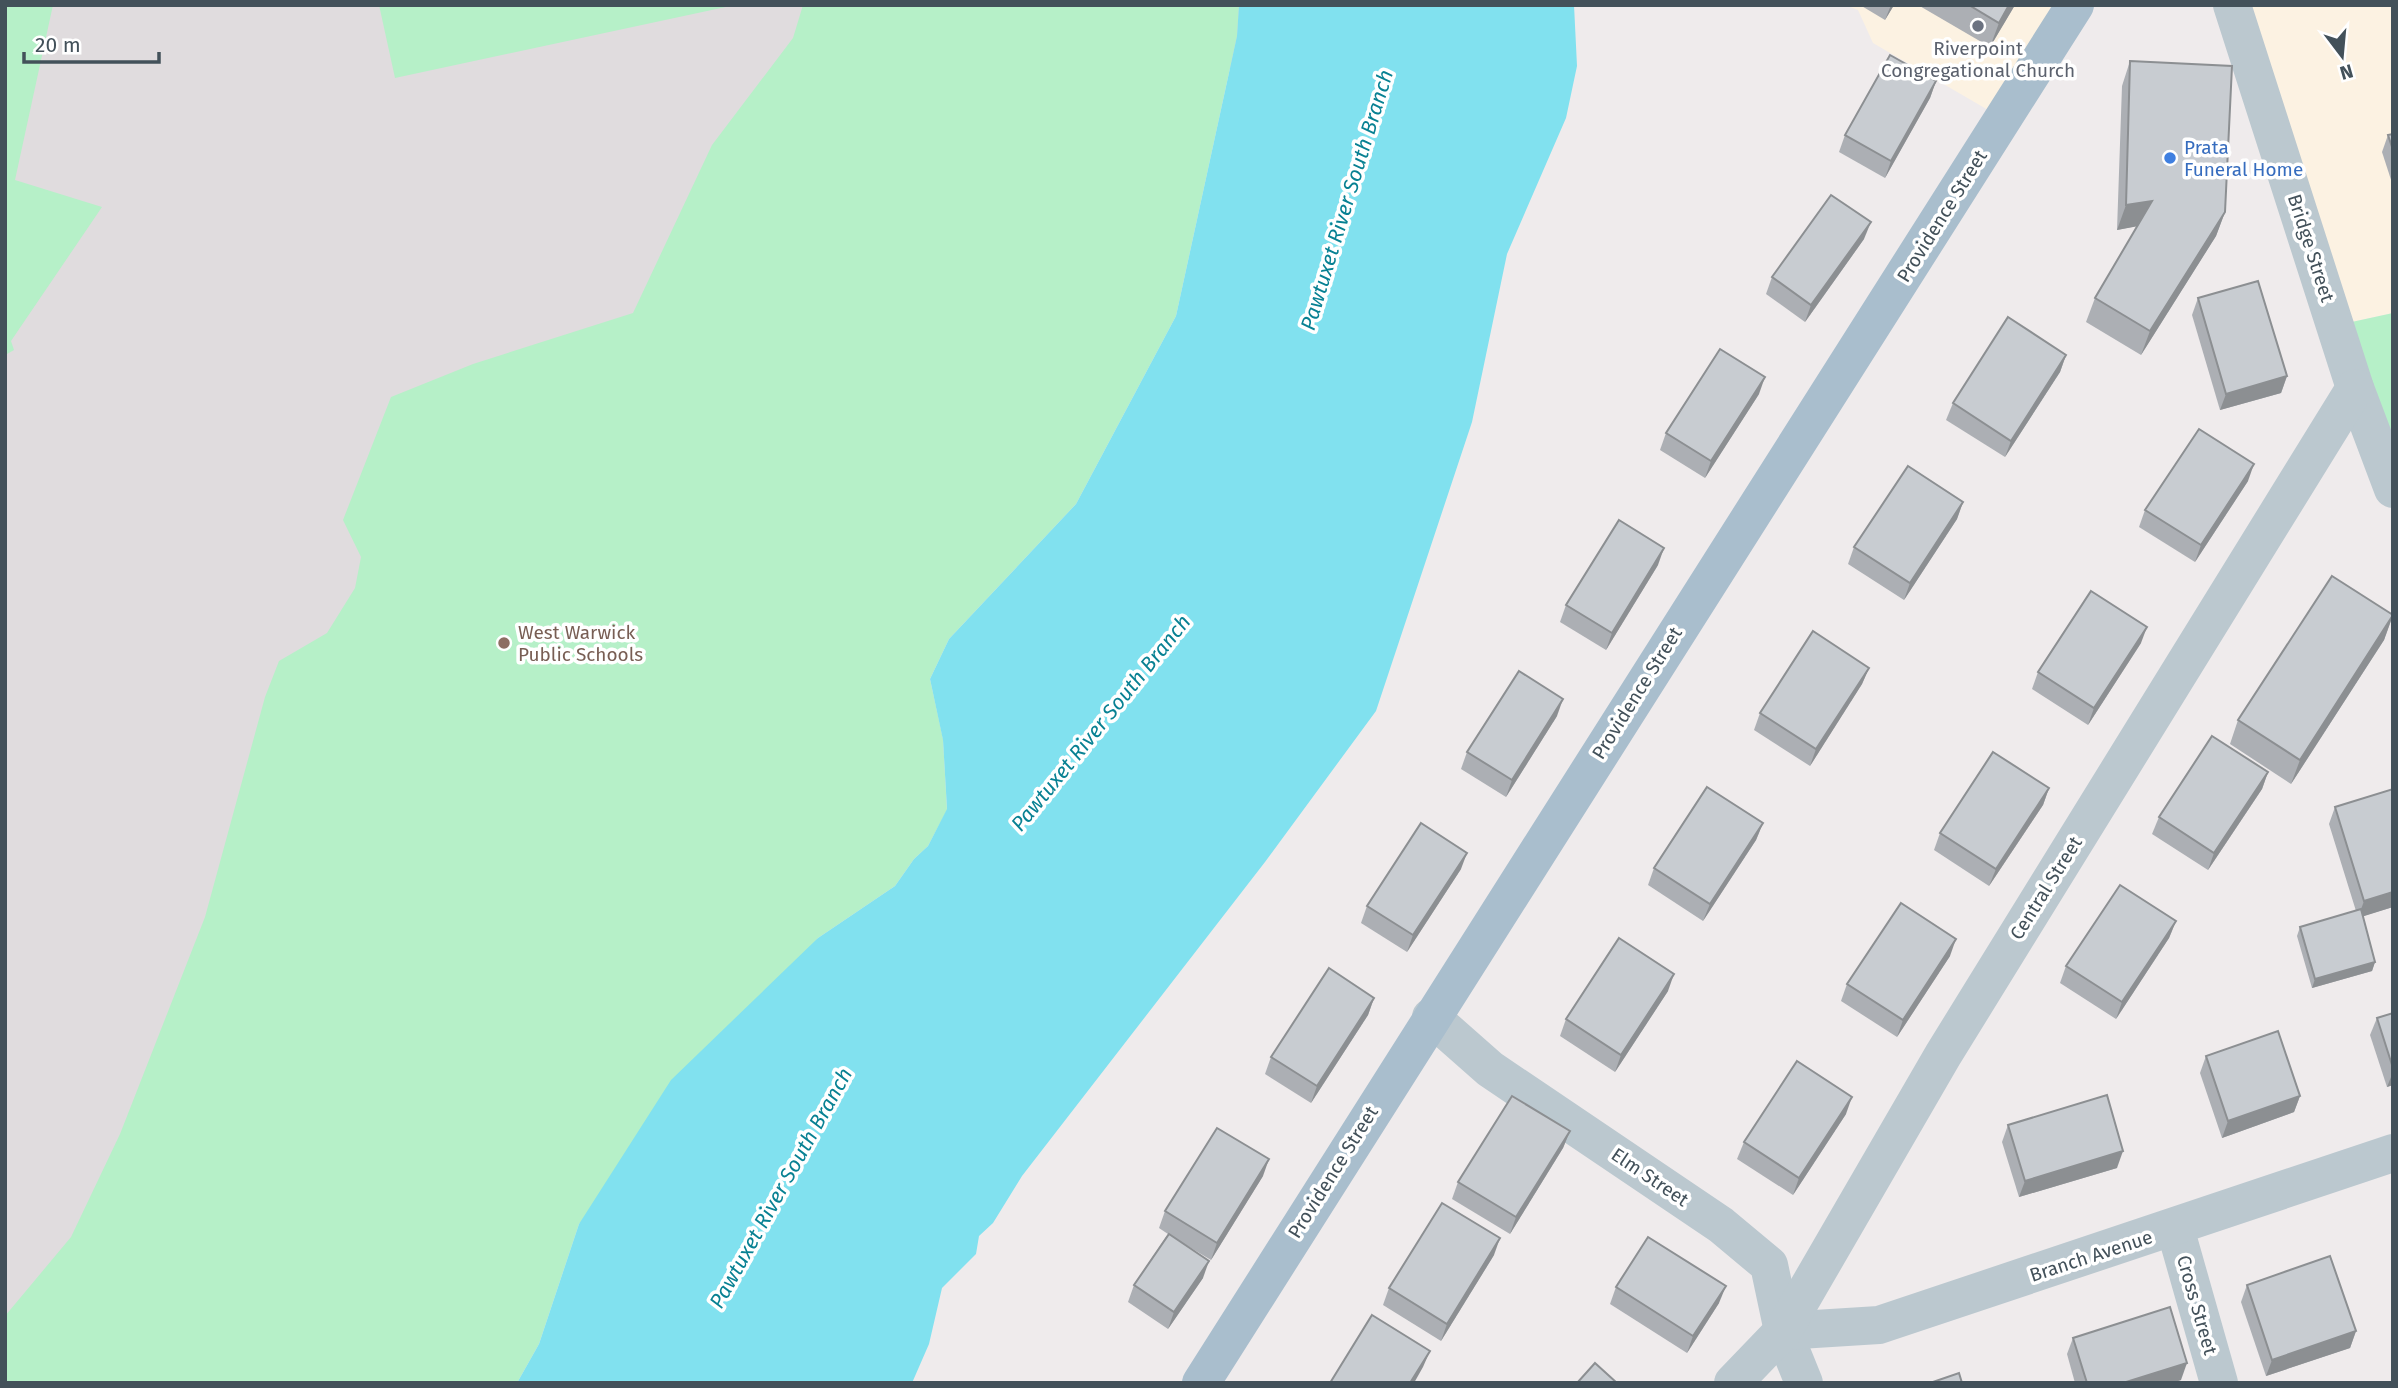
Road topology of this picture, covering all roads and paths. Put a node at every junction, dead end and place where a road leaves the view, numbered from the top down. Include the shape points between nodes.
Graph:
1 (2075, 5) edge
2 (2232, 5) edge
3 (2355, 388) junction
4 (2393, 489) edge
5 (1431, 1017) junction
6 (2393, 1153) edge
7 (2175, 1228) junction
8 (1783, 1331) junction
9 (1201, 1383) edge
10 (1733, 1383) edge
11 (1804, 1383) edge
12 (2219, 1383) edge

1 - 5 main road, Providence Street
2 - 3 street, Bridge Street
3 - 4 street, Bridge Street
3 - 8 street, Central Street via 1943,1055
5 - 8 street, Elm Street via 1490,1069 1721,1225 1769,1265
5 - 9 main road, Providence Street
6 - 7 street, Branch Avenue
7 - 8 street, Branch Avenue via 1879,1325
7 - 12 street, Cross Street
8 - 10 street, Central Street
8 - 11 street, Elm Street

